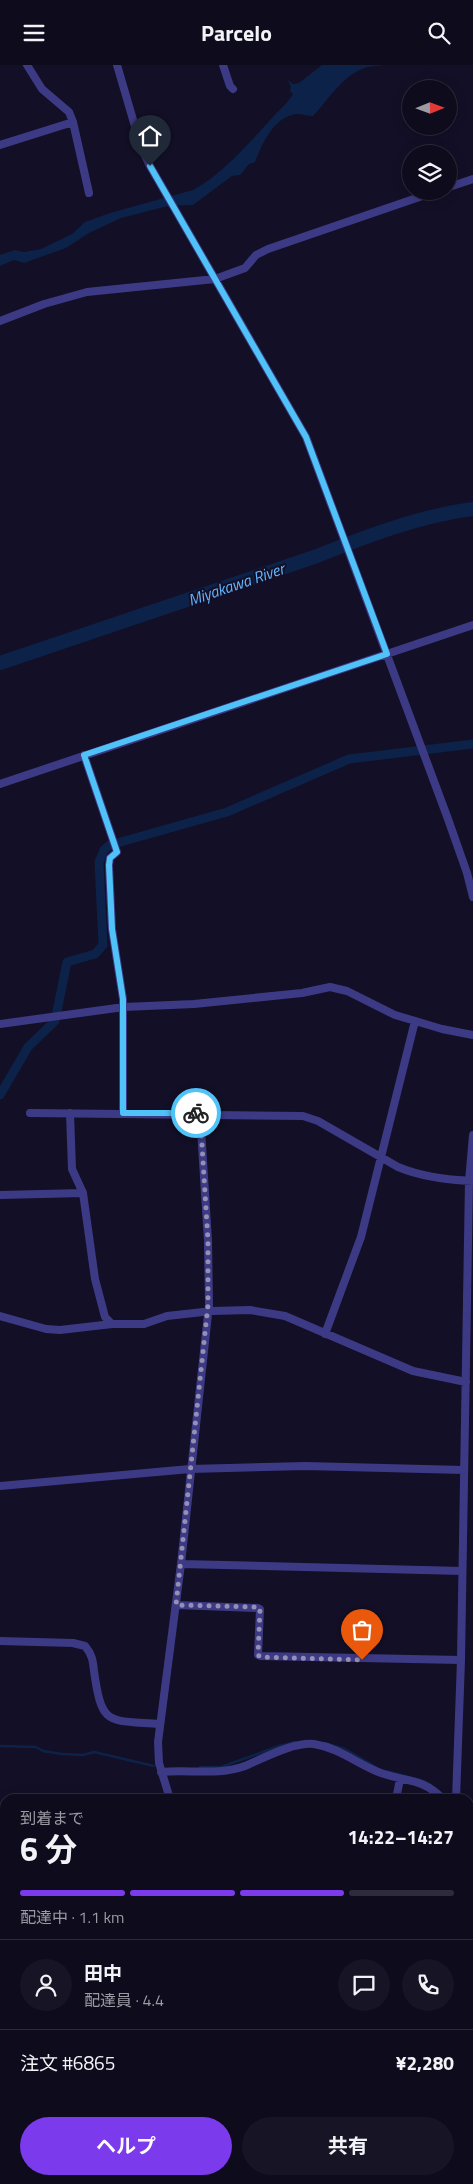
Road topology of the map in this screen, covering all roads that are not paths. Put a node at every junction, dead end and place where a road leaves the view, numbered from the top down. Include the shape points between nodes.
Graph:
1 (27, 65) edge
2 (223, 65) edge
3 (121, 66) edge
4 (234, 89) dead end
5 (73, 122) junction
6 (0, 145) edge
7 (473, 179) edge
8 (457, 184) edge
9 (89, 193) dead end
10 (411, 200) edge
11 (215, 279) junction
12 (0, 321) edge
13 (473, 625) edge
14 (387, 654) junction
15 (84, 755) junction
16 (0, 784) edge
17 (473, 897) edge
18 (124, 1007) junction
19 (415, 1021) junction
20 (0, 1024) edge
21 (473, 1035) edge
22 (30, 1113) dead end
23 (70, 1113) junction
24 (123, 1113) junction
25 (200, 1113) junction
26 (473, 1135) edge
27 (380, 1157) junction
28 (471, 1181) edge
29 (83, 1193) junction
30 (0, 1195) edge
31 (470, 1310) edge
32 (207, 1312) junction
33 (0, 1316) edge
34 (112, 1324) junction
35 (325, 1334) junction
36 (466, 1383) junction
37 (190, 1469) junction
38 (463, 1470) junction
39 (0, 1486) edge
40 (181, 1564) junction
41 (462, 1571) junction
42 (176, 1605) junction
43 (0, 1641) edge
44 (461, 1660) junction
45 (160, 1724) junction
46 (161, 1772) junction
47 (400, 1779) junction
48 (168, 1794) edge
49 (397, 1794) edge
50 (437, 1794) edge
51 (456, 1794) edge

1 - 5 street via 42,89 69,112
2 - 4 street
3 - 11 street via 141,147
5 - 6 street
5 - 9 street
7 - 8 street
10 - 11 street via 268,249 256,255 245,267
11 - 12 street via 86,293 52,301
11 - 14 street via 306,437
13 - 14 street
14 - 15 street
14 - 17 street
15 - 16 street
15 - 18 street via 117,852 110,858 109,865 111,910
18 - 19 street via 194,1004 330,987 347,991 395,1015
18 - 20 street
18 - 24 street
19 - 21 street
19 - 27 street
22 - 23 street
23 - 24 street
23 - 29 street via 72,1169
24 - 25 street
25 - 27 street via 302,1116 318,1121
25 - 32 street via 210,1276
26 - 28 street
27 - 28 street via 412,1173
27 - 35 street via 361,1237
28 - 31 street
29 - 30 street
29 - 34 street via 95,1279 105,1317
31 - 36 street
32 - 34 street via 167,1316 144,1324
32 - 35 street via 276,1313
32 - 37 street
33 - 34 street via 53,1330 78,1330
35 - 36 street via 413,1371
36 - 38 street
37 - 38 street via 306,1466
37 - 39 street
37 - 40 street
38 - 41 street
40 - 41 street
40 - 42 street
41 - 44 street
42 - 44 street via 258,1607 260,1657
42 - 45 street
43 - 45 street via 85,1646 92,1658 98,1701 107,1715 113,1719
44 - 51 street
45 - 46 street via 158,1754
46 - 47 street via 224,1771 311,1744 343,1752
46 - 48 street
47 - 49 street
47 - 50 street via 426,1784

